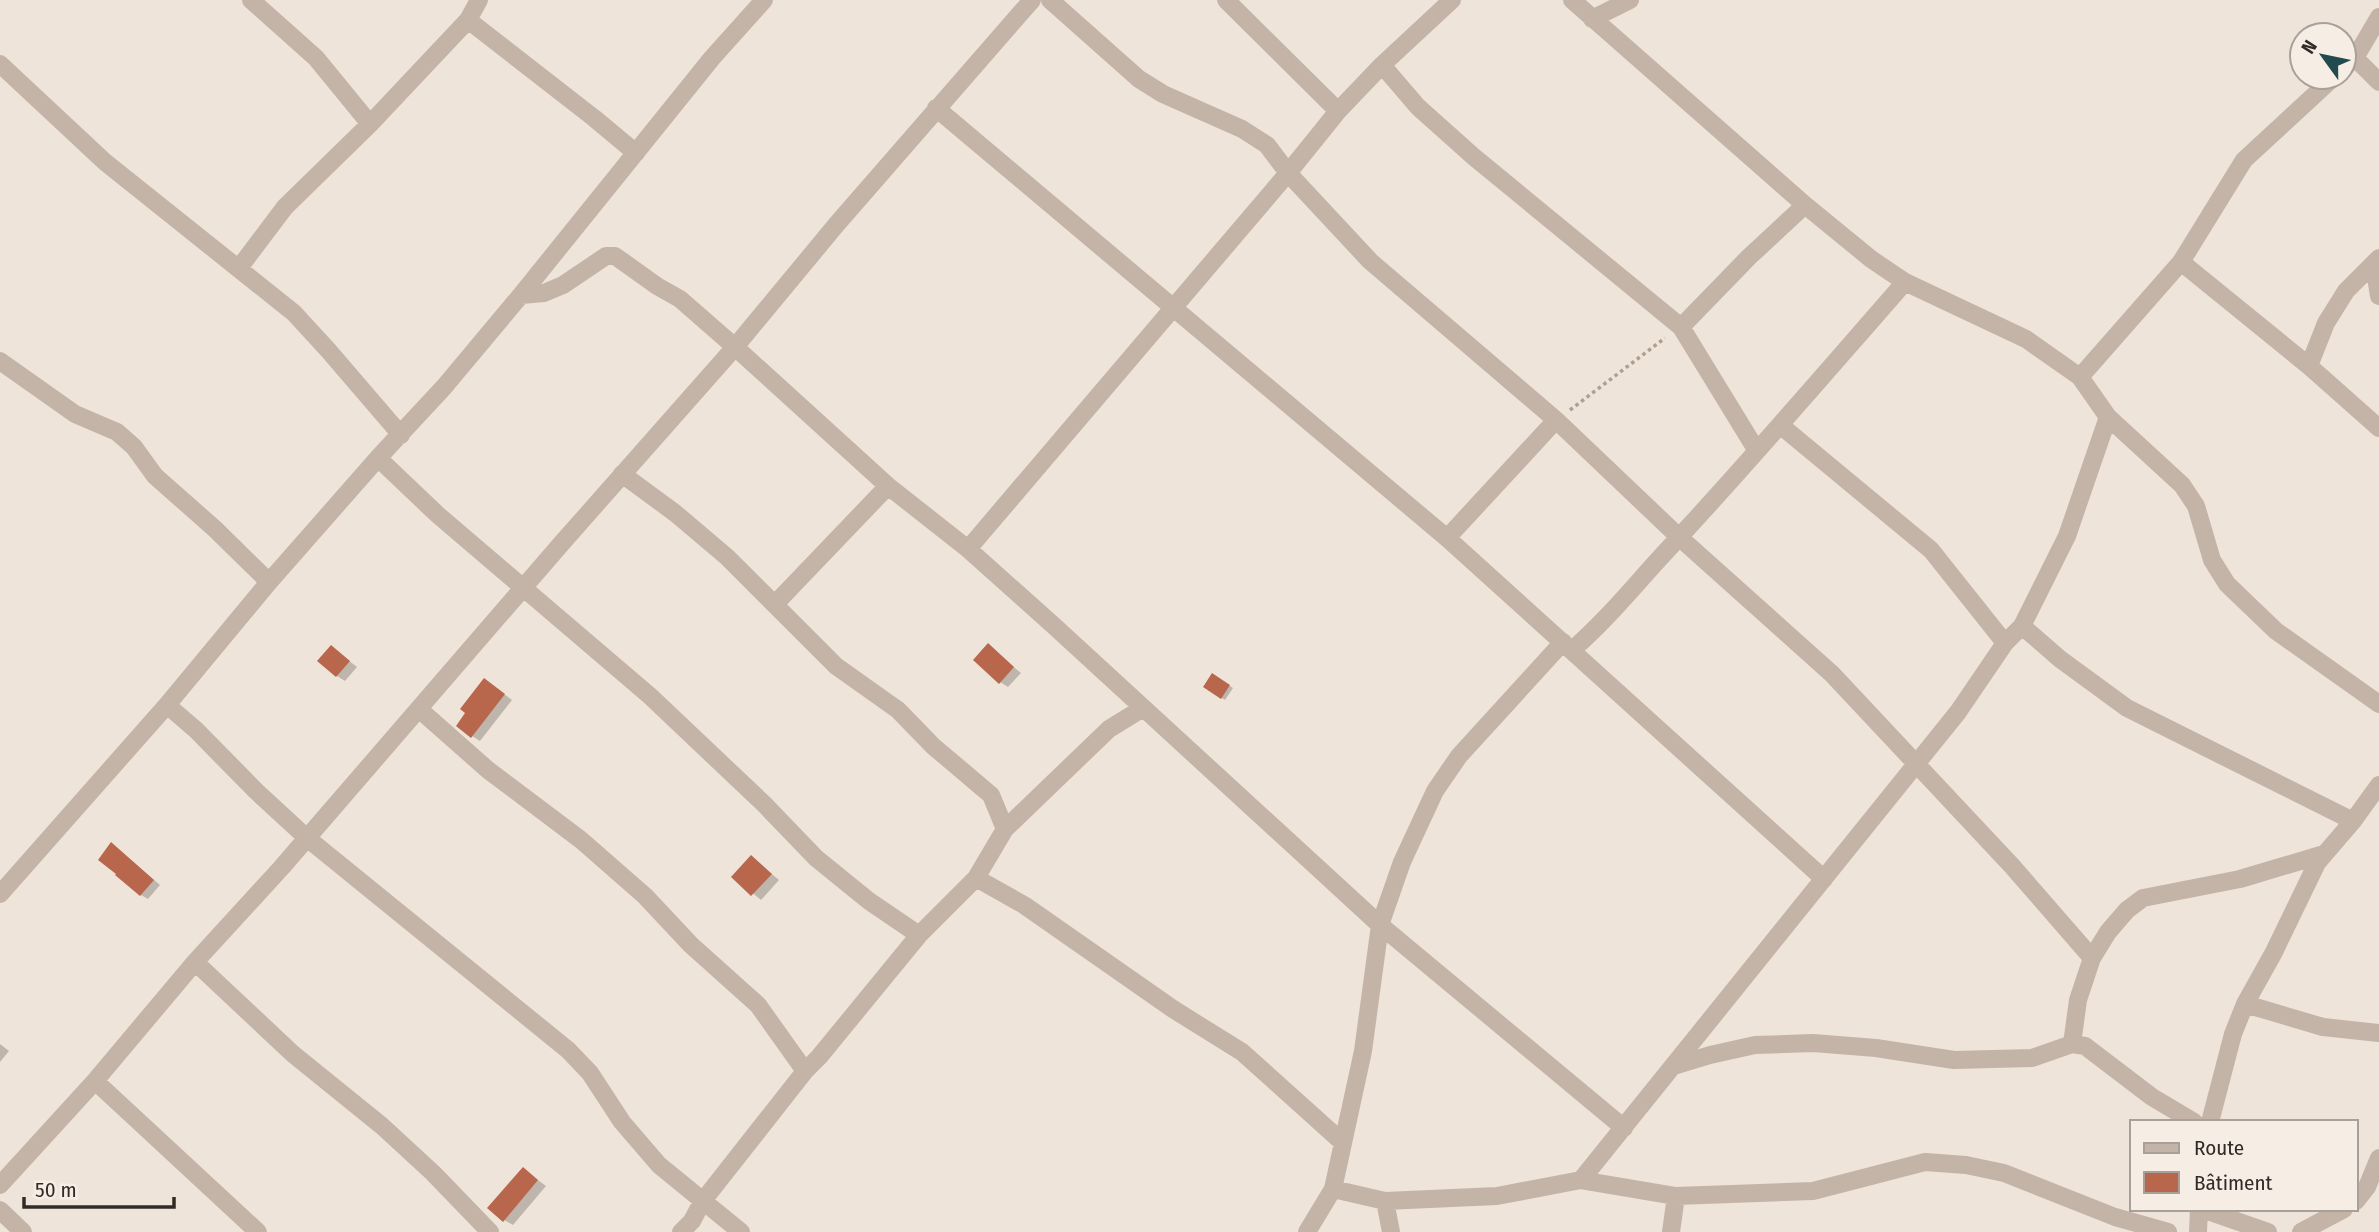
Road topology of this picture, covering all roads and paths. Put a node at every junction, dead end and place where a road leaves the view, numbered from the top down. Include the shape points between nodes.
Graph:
1 (251, 0) edge
2 (480, 0) edge
3 (764, 0) edge
4 (1032, 0) edge
5 (1050, 0) edge
6 (1226, 0) edge
7 (1452, 0) edge
8 (1572, 0) edge
9 (1630, 0) edge
10 (2379, 17) edge
11 (1591, 19) junction
12 (468, 20) junction
13 (2358, 49) edge
14 (0, 64) edge
15 (1382, 65) junction
16 (2358, 69) edge
17 (2379, 82) edge
18 (2319, 91) edge
19 (936, 108) junction
20 (1338, 111) junction
21 (370, 124) junction
22 (636, 153) junction
23 (1288, 173) junction
24 (1805, 205) junction
25 (2376, 261) edge
26 (2181, 262) junction
27 (239, 268) junction
28 (1905, 282) junction
29 (522, 295) junction
30 (2379, 296) edge
31 (1172, 307) junction
32 (1681, 327) junction
33 (735, 347) junction
34 (0, 361) edge
35 (2309, 366) junction
36 (2080, 377) junction
37 (2109, 417) junction
38 (1556, 420) junction
39 (1780, 425) junction
40 (2379, 428) edge
41 (401, 435) junction
42 (1757, 451) junction
43 (378, 458) junction
44 (622, 474) junction
45 (888, 486) junction
46 (1679, 537) junction
47 (1447, 538) junction
48 (968, 549) junction
49 (269, 583) junction
50 (523, 587) junction
51 (775, 604) junction
52 (2022, 626) junction
53 (2005, 643) junction
54 (1568, 646) junction
55 (2379, 704) edge
56 (167, 705) junction
57 (1143, 708) junction
58 (420, 710) junction
59 (1915, 764) junction
60 (2379, 785) edge
61 (2353, 821) junction
62 (1005, 829) junction
63 (307, 838) junction
64 (2324, 854) junction
65 (976, 878) junction
66 (1824, 879) junction
67 (0, 894) edge
68 (1380, 925) junction
69 (919, 935) junction
70 (2092, 958) junction
71 (195, 962) junction
72 (2245, 1004) junction
73 (2379, 1033) edge
74 (2072, 1044) junction
75 (1674, 1066) junction
76 (805, 1071) junction
77 (95, 1081) junction
78 (2191, 1120) edge
79 (2211, 1120) edge
80 (1624, 1128) junction
81 (1341, 1141) junction
82 (2379, 1158) edge
83 (1581, 1180) junction
84 (0, 1185) edge
85 (1333, 1189) junction
86 (1676, 1196) junction
87 (2358, 1199) edge
88 (1385, 1201) junction
89 (702, 1202) junction
90 (0, 1210) edge
91 (2200, 1211) edge
92 (2206, 1211) edge
93 (2340, 1211) edge
94 (23, 1232) edge
95 (258, 1232) edge
96 (490, 1232) edge
97 (681, 1232) edge
98 (741, 1232) edge
99 (1307, 1232) edge
100 (1391, 1232) edge
101 (1671, 1232) edge
102 (2168, 1232) edge
103 (2198, 1232) edge
104 (2268, 1232) edge
105 (2301, 1232) edge

1 - 21 street via 316,58
2 - 12 street
3 - 22 street
4 - 19 street
5 - 23 street via 1139,79 1242,129 1267,145
6 - 20 street
7 - 15 street
8 - 11 street
9 - 11 street
10 - 13 street
11 - 24 street
12 - 21 street
12 - 22 street
14 - 27 street via 105,162
15 - 20 street
15 - 32 street via 1418,107 1474,157
16 - 17 street
18 - 26 street via 2244,160
19 - 31 street
19 - 33 street
20 - 23 street
21 - 27 street via 285,207
22 - 29 street
23 - 31 street
23 - 38 street via 1370,261
24 - 28 street
24 - 32 street
25 - 30 street
25 - 35 street via 2346,291 2326,323
26 - 35 street
26 - 36 street
27 - 41 street via 294,313
28 - 36 street via 2026,339
28 - 39 street
29 - 33 street via 563,285 610,254 680,299
29 - 41 street
31 - 47 street
31 - 48 street
32 - 38 path
32 - 42 street
33 - 44 street
33 - 45 street
34 - 49 street via 75,414 117,432 155,476
35 - 40 street
36 - 37 street
37 - 52 street via 2067,536
37 - 55 street via 2182,485 2196,506 2212,560 2227,584 2276,631
38 - 46 street
38 - 47 street
39 - 42 street
39 - 53 street via 1931,550
41 - 43 street
42 - 46 street
43 - 49 street
43 - 50 street
44 - 50 street
44 - 51 street via 676,513
45 - 48 street
45 - 51 street
46 - 54 street via 1627,597
46 - 59 street via 1832,674
47 - 54 street
48 - 57 street
49 - 56 street
50 - 58 street
50 - 69 street via 650,696 816,858
51 - 62 street via 836,666 898,710 991,795
52 - 53 street
52 - 61 street via 2127,708
53 - 59 street
54 - 66 street
54 - 68 street via 1459,756 1435,791 1402,862
56 - 63 street
56 - 67 street
57 - 62 street via 1109,729
57 - 68 street
58 - 63 street
58 - 76 street via 645,896 758,1006
59 - 66 street
59 - 70 street
60 - 61 street
61 - 64 street
62 - 65 street
63 - 71 street
63 - 89 street via 568,1050 590,1073 638,1142
64 - 70 street via 2240,879 2143,898 2108,932
64 - 72 street
65 - 69 street
65 - 81 street via 1024,905 1242,1052
66 - 75 street
68 - 80 street
68 - 81 street via 1363,1051
69 - 76 street
70 - 74 street via 2078,1000
71 - 77 street
71 - 96 street via 293,1054 382,1126
72 - 73 street via 2323,1027
72 - 79 street
74 - 75 street via 2032,1058 1954,1060 1813,1043 1755,1045
74 - 78 street via 2085,1046
75 - 80 street
76 - 89 street
77 - 84 street
77 - 95 street
80 - 83 street
81 - 85 street
82 - 87 street
83 - 86 street
83 - 88 street via 1497,1196
85 - 88 street
85 - 99 street
86 - 101 street
86 - 102 street via 1812,1191 1925,1162 1966,1165 2004,1173 2115,1217
88 - 100 street
89 - 97 street
89 - 98 street
90 - 94 street
91 - 103 street
92 - 104 street
93 - 105 street

